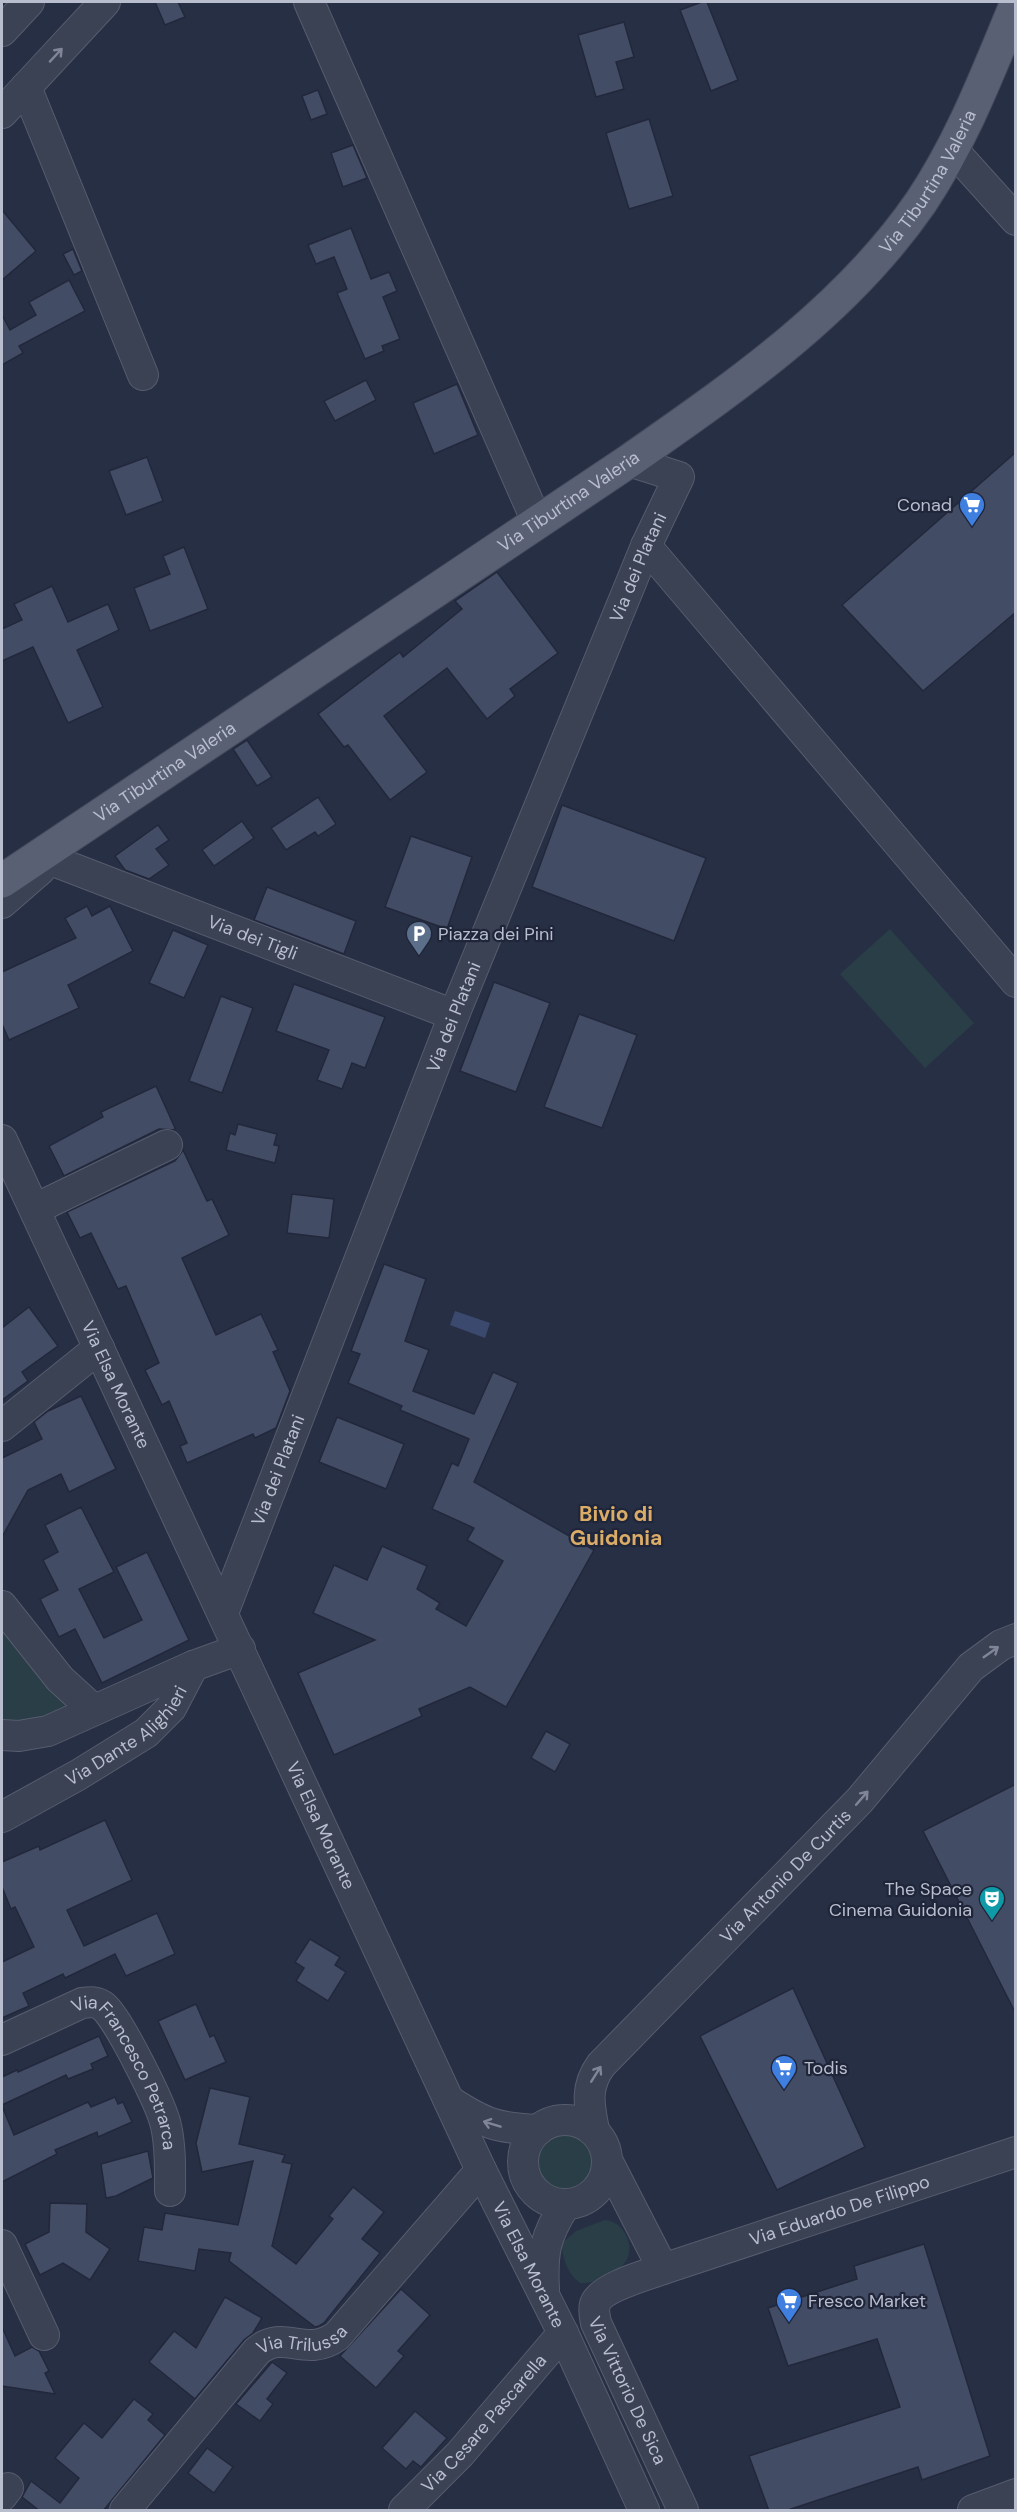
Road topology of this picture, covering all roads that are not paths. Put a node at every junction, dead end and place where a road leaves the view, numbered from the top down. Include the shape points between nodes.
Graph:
1 (29, 2) edge
2 (105, 2) edge
3 (309, 2) edge
4 (1016, 5) edge
5 (2, 31) edge
6 (26, 87) junction
7 (2, 113) edge
8 (952, 149) junction
9 (1016, 220) edge
10 (143, 375) dead end
11 (629, 461) junction
12 (537, 522) junction
13 (646, 546) junction
14 (72, 835) junction
15 (51, 860) junction
16 (2, 881) edge
17 (2, 903) edge
18 (1016, 982) edge
19 (454, 1015) junction
20 (167, 1145) dead end
21 (5, 1159) edge
22 (35, 1209) junction
23 (99, 1348) junction
24 (2, 1426) edge
25 (2, 1606) edge
26 (223, 1614) junction
27 (1016, 1639) edge
28 (240, 1650) junction
29 (193, 1666) junction
30 (94, 1710) junction
31 (2, 1735) edge
32 (2, 1817) edge
33 (2, 2040) edge
34 (451, 2102) junction
35 (594, 2130) junction
36 (532, 2137) junction
37 (1016, 2152) edge
38 (608, 2162) junction
39 (481, 2170) junction
40 (170, 2191) dead end
41 (496, 2198) junction
42 (574, 2203) junction
43 (634, 2209) junction
44 (2, 2245) edge
45 (663, 2269) junction
46 (544, 2295) junction
47 (563, 2333) junction
48 (44, 2335) dead end
49 (1016, 2494) edge
50 (125, 2511) edge
51 (404, 2511) edge
52 (644, 2511) edge
53 (683, 2511) edge
54 (973, 2511) edge

1 - 5 street
6 -> 2 street
3 - 12 street
4 - 8 main road, Via Tiburtina Valeria
6 - 7 street
6 - 10 street
8 - 9 street
8 - 11 main road, Via Tiburtina Valeria via 920,202 883,251 841,295 752,372
11 - 12 main road, Via Tiburtina Valeria
11 - 13 street, Via dei Platani via 679,477
12 - 14 main road, Via Tiburtina Valeria
13 - 18 street
13 - 19 street, Via dei Platani
14 - 15 street
14 - 16 main road, Via Tiburtina Valeria
15 - 17 street
15 - 19 street, Via dei Tigli
19 - 26 street, Via dei Platani
20 - 22 street
21 - 22 street, Via Elsa Morante
22 - 23 street, Via Elsa Morante
23 - 24 street
23 - 26 street, Via Elsa Morante
25 - 30 street via 60,1679
26 - 28 street, Via Elsa Morante
35 -> 27 street, Via Antonio De Curtis via 589,2091 601,2065 860,1800 971,1667
28 - 29 street, Via Dante Alighieri
28 - 34 street, Via Elsa Morante
29 - 30 street
29 - 32 street, Via Dante Alighieri via 174,1703 155,1726
30 - 31 street via 48,1731
33 - 40 street, Via Francesco Petrarca via 82,2003 103,2006 162,2113 169,2146
36 -> 34 street via 487,2123
34 - 39 street, Via Elsa Morante
35 - 36 street via 584,2123 566,2120 548,2123
35 - 38 street via 602,2139
36 - 41 street via 499,2174
36 - 42 street via 523,2166 529,2185 551,2202
37 - 45 street, Via Eduardo De Filippo
38 - 42 street via 607,2174 594,2194
38 - 43 street
39 - 41 street, Via Elsa Morante
39 - 50 street, Via Trilussa via 337,2336 316,2346 270,2342 257,2351
41 - 42 street via 516,2211 532,2214
41 - 46 street, Via Elsa Morante
42 - 43 street via 608,2200
42 - 46 street via 548,2234 542,2261
43 - 45 street
44 - 48 street
45 - 53 street, Via Vittorio De Sica via 606,2292 596,2302 594,2314
46 - 47 street, Via Elsa Morante
47 - 51 street, Via Cesare Pascarella via 460,2454
47 - 52 street, Via Elsa Morante
49 - 54 street

